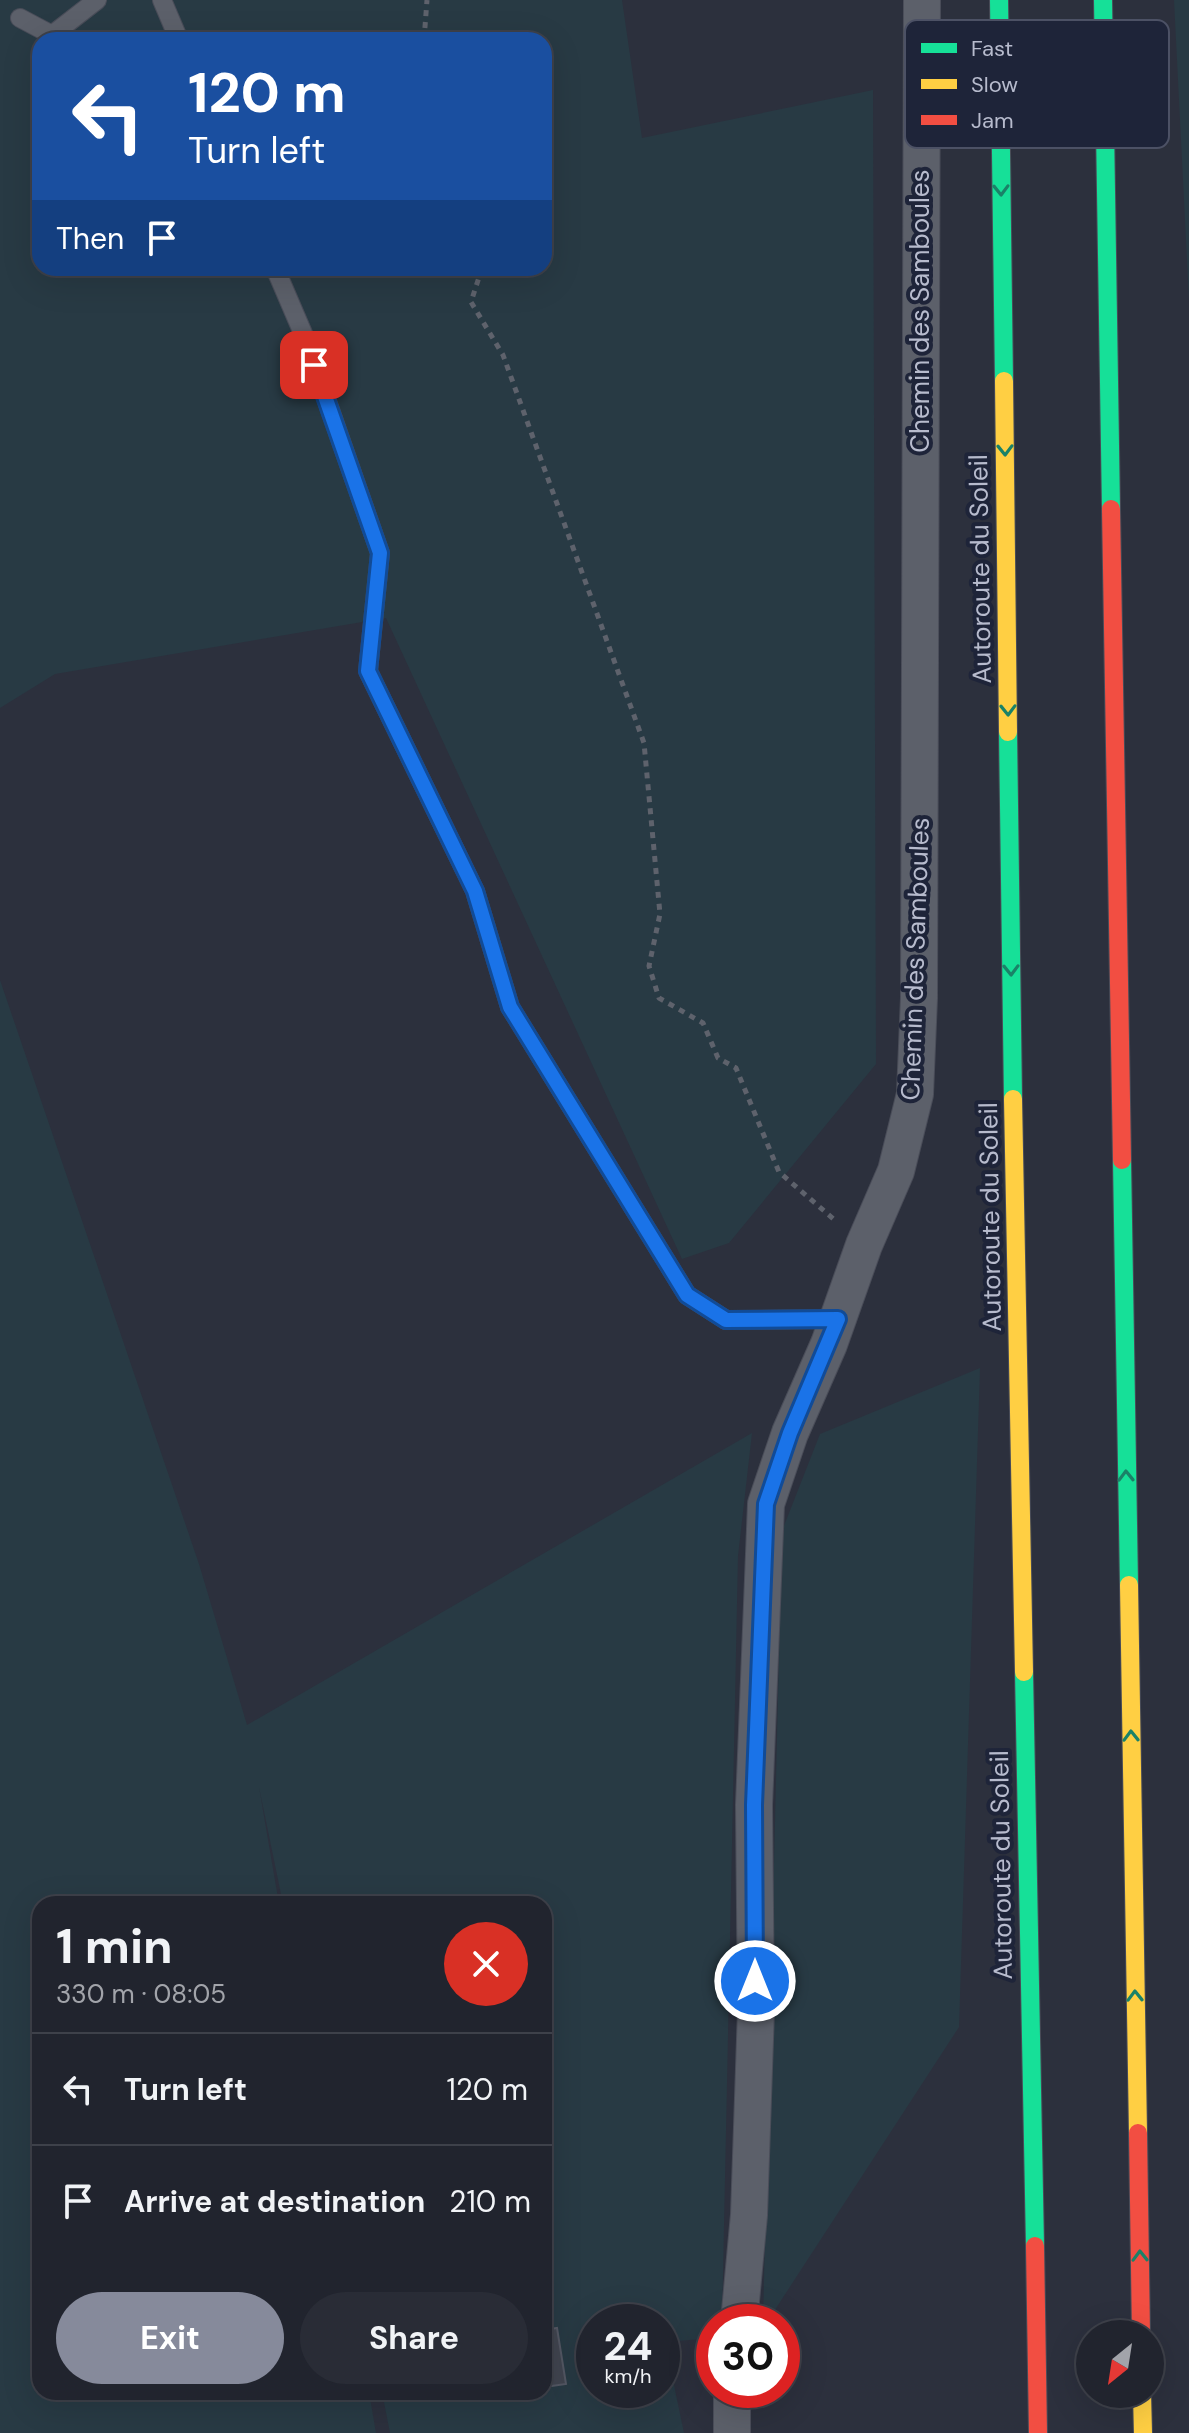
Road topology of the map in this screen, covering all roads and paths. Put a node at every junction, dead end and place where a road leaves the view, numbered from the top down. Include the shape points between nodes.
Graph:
1 (97, 0) edge
2 (162, 0) edge
3 (427, 0) edge
4 (922, 0) edge
5 (999, 0) edge
6 (1103, 0) edge
7 (20, 18) dead end
8 (922, 20) edge
9 (999, 20) edge
10 (1103, 20) edge
11 (46, 32) edge
12 (56, 32) edge
13 (176, 32) edge
14 (425, 32) edge
15 (922, 148) edge
16 (1001, 148) edge
17 (1105, 148) edge
18 (278, 276) edge
19 (479, 276) edge
20 (864, 1245) junction
21 (838, 1319) junction
22 (741, 2304) edge
23 (1141, 2320) edge
24 (732, 2408) edge
25 (1142, 2408) edge
26 (732, 2433) edge
27 (1038, 2433) edge
28 (1143, 2433) edge

1 - 12 lane
2 - 13 lane
3 - 14 path
4 - 8 street, Chemin des Samboules
5 -> 9 highway, Autoroute du Soleil
10 -> 6 highway
7 - 11 lane
15 - 20 street, Chemin des Samboules via 915,1094 896,1171
16 -> 27 highway, Autoroute du Soleil
23 -> 17 highway
18 - 21 lane via 380,553 368,671 475,891 510,1007 687,1295 726,1320
19 - 20 path via 471,302 503,355 644,743 660,914 649,966 659,998 703,1023 718,1058 736,1068 779,1172
20 - 21 street, Chemin des Samboules
21 - 22 street, Chemin des Samboules via 766,1504 754,1805 755,2042
24 - 26 street
25 - 28 highway

